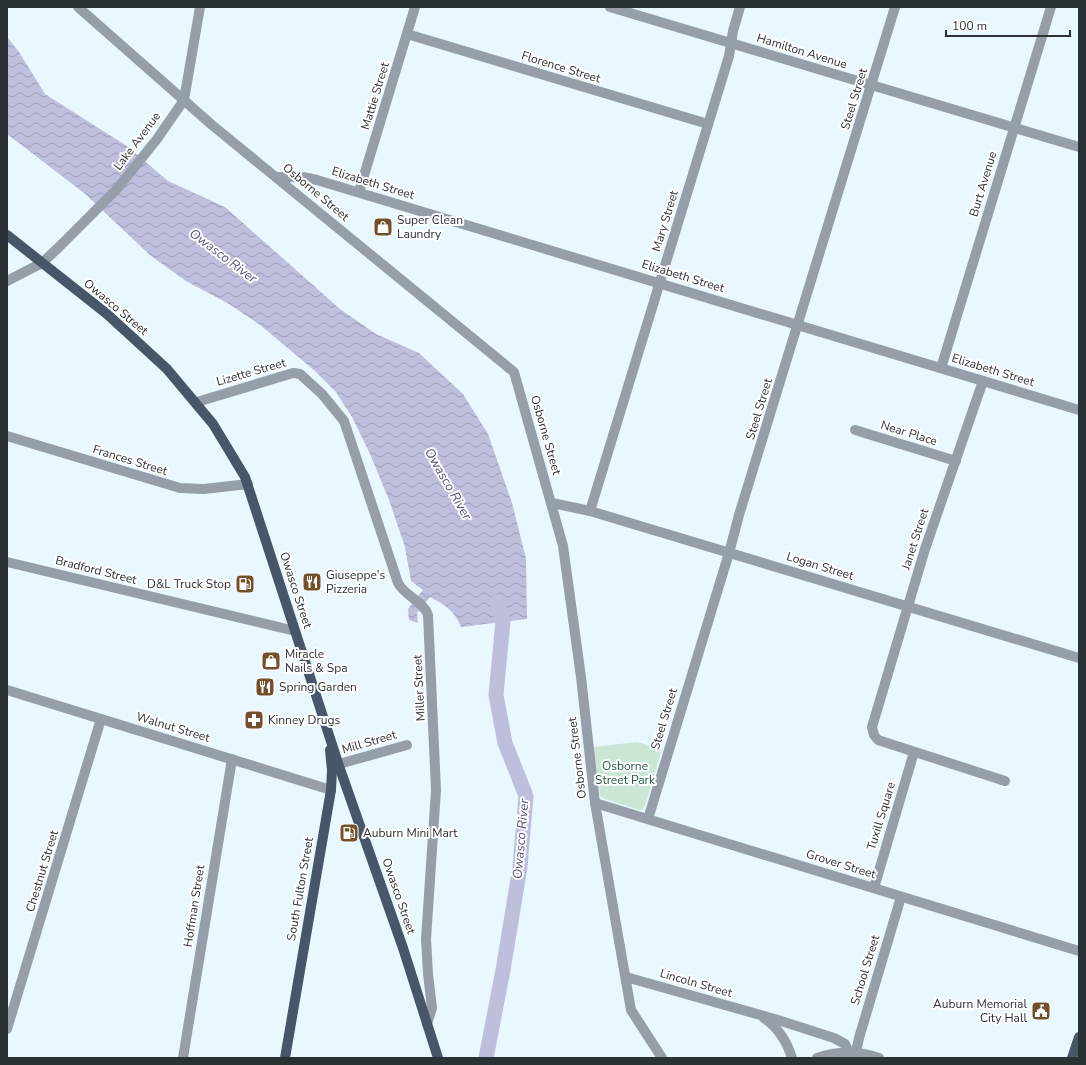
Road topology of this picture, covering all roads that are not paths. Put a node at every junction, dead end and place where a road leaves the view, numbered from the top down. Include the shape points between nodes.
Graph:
1 (78, 7) edge
2 (200, 7) edge
3 (415, 7) edge
4 (610, 7) edge
5 (740, 7) edge
6 (895, 7) edge
7 (1051, 7) edge
8 (407, 34) junction
9 (732, 44) junction
10 (871, 85) junction
11 (184, 100) junction
12 (708, 124) junction
13 (1014, 128) junction
14 (1079, 147) edge
15 (278, 177) junction
16 (359, 192) junction
17 (9, 239) edge
18 (42, 263) junction
19 (7, 281) edge
20 (659, 283) junction
21 (798, 325) junction
22 (941, 368) junction
23 (983, 381) junction
24 (311, 384) joint
25 (196, 402) junction
26 (1079, 410) edge
27 (855, 430) dead end
28 (7, 436) edge
29 (956, 461) junction
30 (248, 484) junction
31 (552, 503) junction
32 (590, 511) junction
33 (730, 553) junction
34 (7, 562) edge
35 (908, 605) junction
36 (295, 631) junction
37 (1079, 658) edge
38 (7, 690) edge
39 (101, 719) junction
40 (326, 725) junction
41 (407, 745) dead end
42 (914, 752) junction
43 (232, 759) junction
44 (339, 764) junction
45 (1005, 781) dead end
46 (346, 786) junction
47 (331, 790) junction
48 (595, 803) junction
49 (648, 819) junction
50 (874, 888) junction
51 (901, 897) junction
52 (1079, 951) edge
53 (626, 977) junction
54 (759, 1015) junction
55 (427, 1024) junction
56 (7, 1029) edge
57 (1079, 1037) edge
58 (853, 1052) junction
59 (183, 1058) edge
60 (285, 1058) edge
61 (438, 1058) edge
62 (662, 1058) edge
63 (792, 1058) edge
64 (817, 1058) edge
65 (879, 1058) edge
66 (1072, 1058) edge

1 - 11 street, Osborne Street
2 - 11 street, Lake Avenue
3 - 8 street, Mattie Street
4 - 9 street, Hamilton Avenue
5 - 9 street, Mary Street
6 - 10 street, Steel Street
7 - 13 street, Burt Avenue
8 - 12 street, Florence Street
8 - 16 street, Mattie Street
9 - 10 street, Hamilton Avenue
9 - 12 street, Mary Street
10 - 13 street, Hamilton Avenue
10 - 21 street, Steel Street
11 - 15 street, Osborne Street
11 - 18 street, Lake Avenue via 117,189
12 - 20 street, Mary Street
13 - 14 street, Hamilton Avenue
13 - 22 street, Burt Avenue
15 - 16 street, Elizabeth Street via 303,177
15 - 31 street, Osborne Street via 514,372
16 - 20 street, Elizabeth Street
17 - 18 main road, Owasco Street
18 - 19 street, Lake Avenue
18 - 25 main road, Owasco Street via 129,334
20 - 21 street, Elizabeth Street
20 - 32 street, Mary Street
21 - 22 street, Elizabeth Street
21 - 33 street, Steel Street via 739,515
22 - 23 street, Elizabeth Street
23 - 26 street, Elizabeth Street
23 - 29 street, Janet Street
24 - 25 street, Lizette Street via 300,374 293,373
24 - 55 street, Miller Street via 344,421 398,583 426,610 436,790 426,939 432,1008
25 - 30 main road, Owasco Street via 213,424
27 - 29 street, Near Place
28 - 30 street, Frances Street via 180,488 204,489
29 - 35 street, Janet Street
30 - 36 main road, Owasco Street
31 - 32 street, Logan Street
31 - 48 street, Osborne Street via 569,581
32 - 33 street, Logan Street
33 - 35 street, Logan Street
33 - 49 street, Steel Street
34 - 36 street, Bradford Street
35 - 37 street, Logan Street
35 - 42 street, Janet Street via 872,727 876,738
36 - 40 main road, Owasco Street
38 - 39 street, Walnut Street
39 - 43 street, Walnut Street
39 - 56 street, Chestnut Street
40 - 44 main road, Owasco Street
40 - 47 main road, South Fulton Street via 332,770
41 - 44 street, Mill Street
42 - 45 street
42 - 50 street, Tuxill Square
43 - 47 street, Walnut Street
43 - 59 street, Hoffman Street
44 - 46 main road, Owasco Street
46 - 47 main road
46 - 55 main road, Owasco Street
47 - 60 main road, South Fulton Street
48 - 49 street, Grover Street
48 - 53 street, Osborne Street
49 - 50 street, Grover Street
50 - 51 street, Grover Street
51 - 52 street, Grover Street
51 - 58 street, School Street
53 - 54 street, Lincoln Street
53 - 62 street, Osborne Street via 631,1010
54 - 58 street, Lincoln Street via 834,1038
54 - 63 street, Lincoln Street via 778,1030
55 - 61 main road, Owasco Street
57 - 66 main road
58 - 64 street, Lincoln Street
58 - 65 street, Lincoln Street

